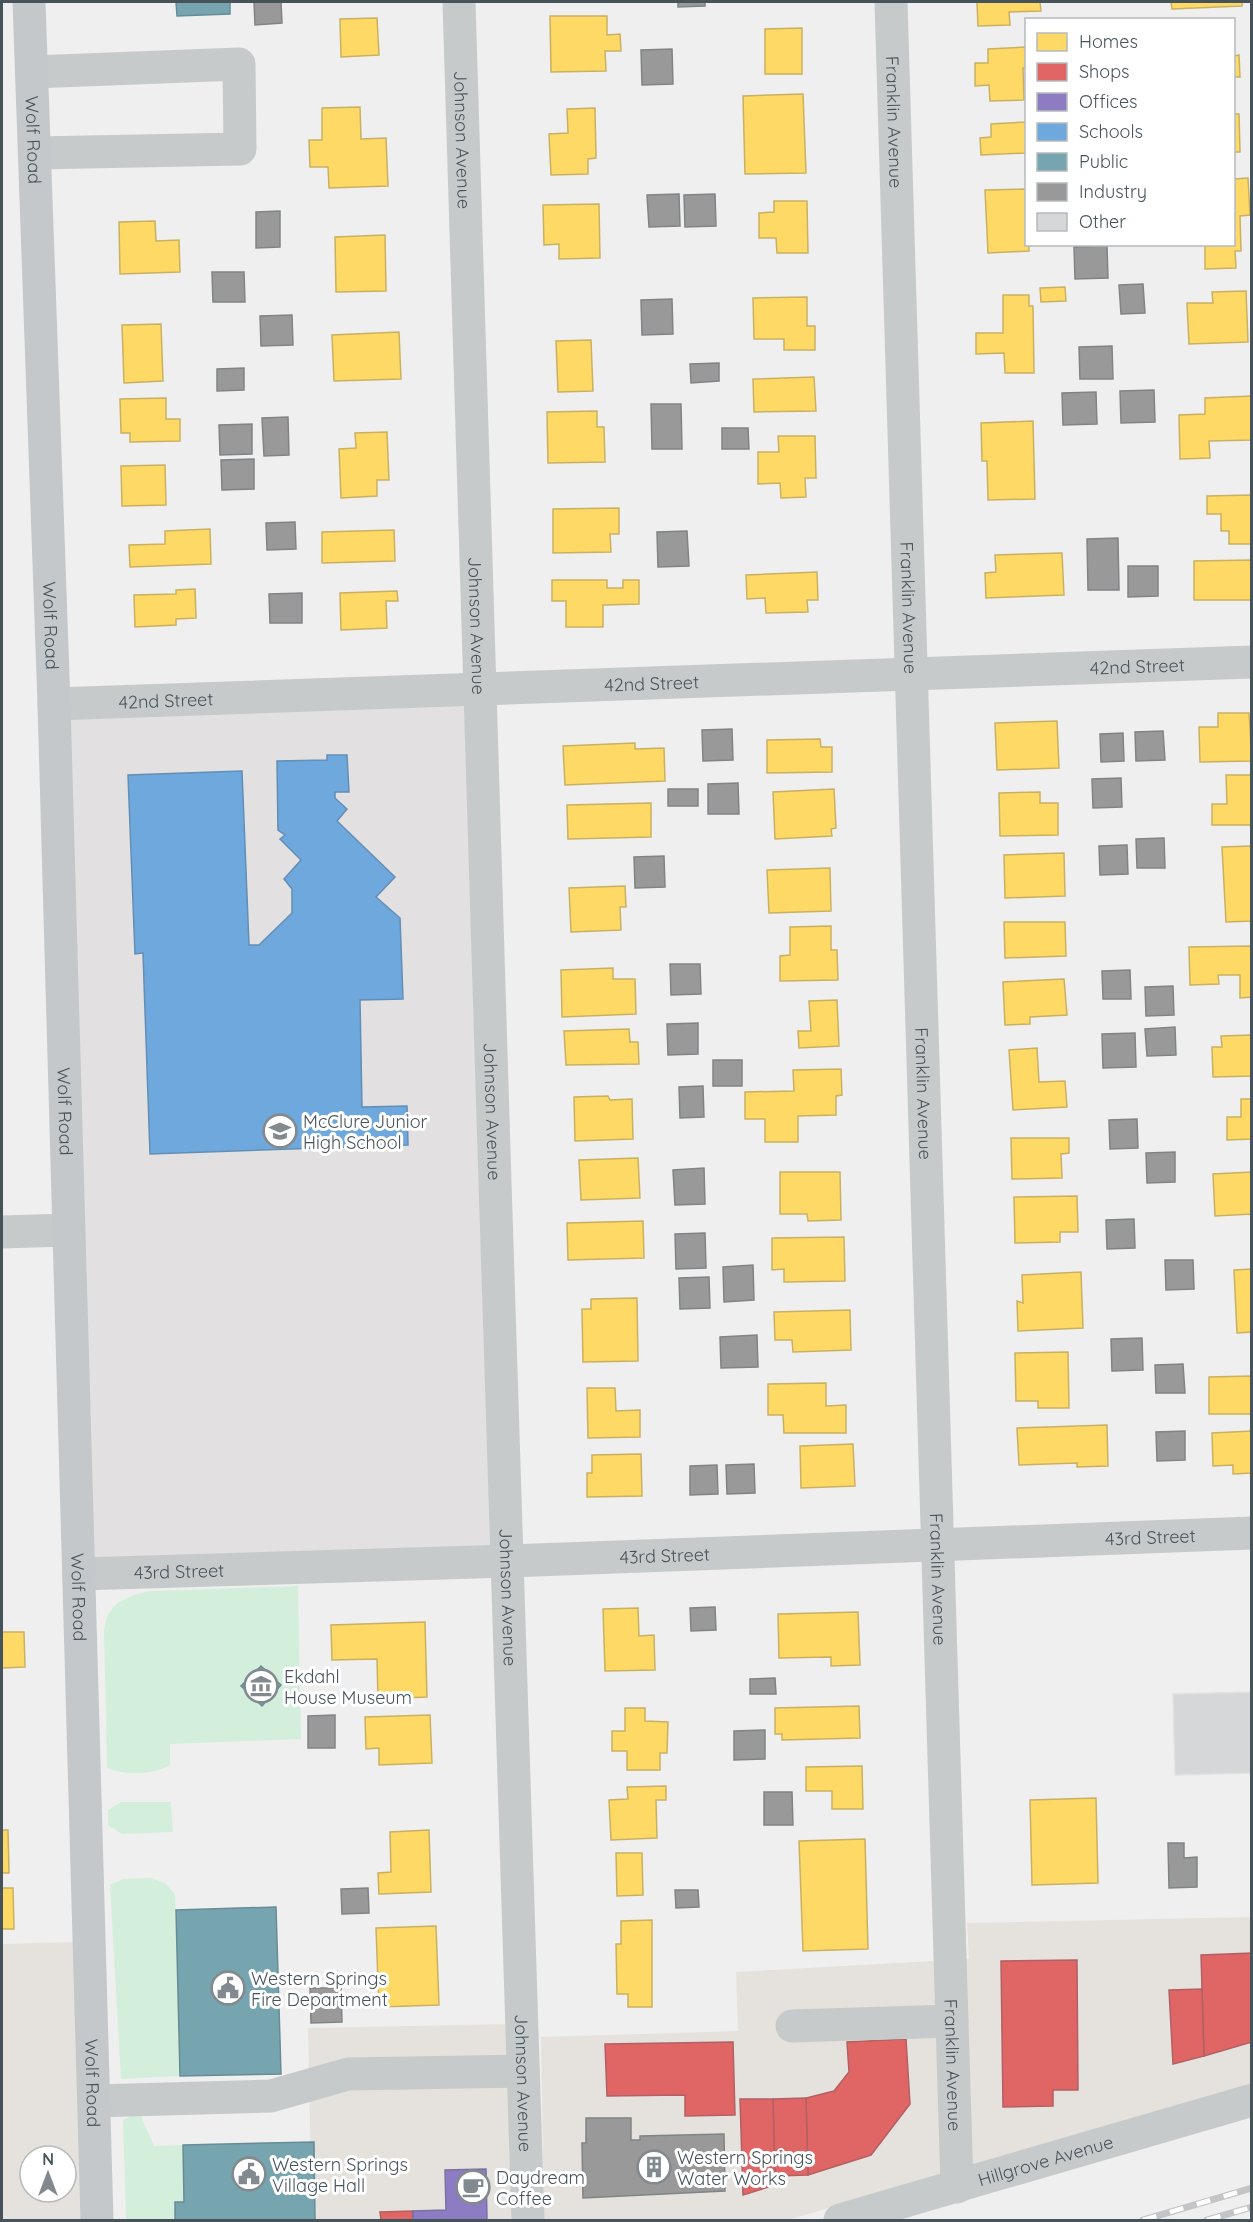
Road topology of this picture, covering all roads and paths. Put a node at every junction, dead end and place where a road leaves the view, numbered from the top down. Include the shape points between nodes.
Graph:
1 (29, 2) edge
2 (459, 2) edge
3 (891, 2) edge
4 (32, 72) junction
5 (35, 153) junction
6 (1251, 662) edge
7 (914, 672) junction
8 (478, 690) junction
9 (54, 704) junction
10 (67, 1230) junction
11 (2, 1232) edge
12 (1251, 1533) edge
13 (937, 1544) junction
14 (509, 1561) junction
15 (79, 1574) junction
16 (952, 2021) junction
17 (792, 2026) dead end
18 (523, 2071) junction
19 (1251, 2100) edge
20 (94, 2101) junction
21 (957, 2187) junction
22 (97, 2220) edge
23 (528, 2220) edge
24 (840, 2220) edge

1 - 4 main road, Wolf Road
2 - 8 street, Johnson Avenue
3 - 7 street, Franklin Avenue
4 - 5 main road, Wolf Road
4 - 5 street via 239,63 240,149
5 - 9 main road, Wolf Road
6 - 7 street, 42nd Street
7 - 8 street, 42nd Street
7 - 13 street, Franklin Avenue
8 - 9 street, 42nd Street
8 - 14 street, Johnson Avenue
9 - 10 main road, Wolf Road
10 - 11 street
10 - 15 main road, Wolf Road
12 - 13 street, 43rd Street
13 - 14 street, 43rd Street
13 - 16 street, Franklin Avenue
14 - 15 street, 43rd Street
14 - 18 street, Johnson Avenue
15 - 20 main road, Wolf Road
16 - 17 street
16 - 21 street, Franklin Avenue
18 - 20 street via 348,2074 271,2096
18 - 23 street, Johnson Avenue
19 - 21 street, Hillgrove Avenue
20 - 22 main road, Wolf Road
21 - 24 street, Hillgrove Avenue

